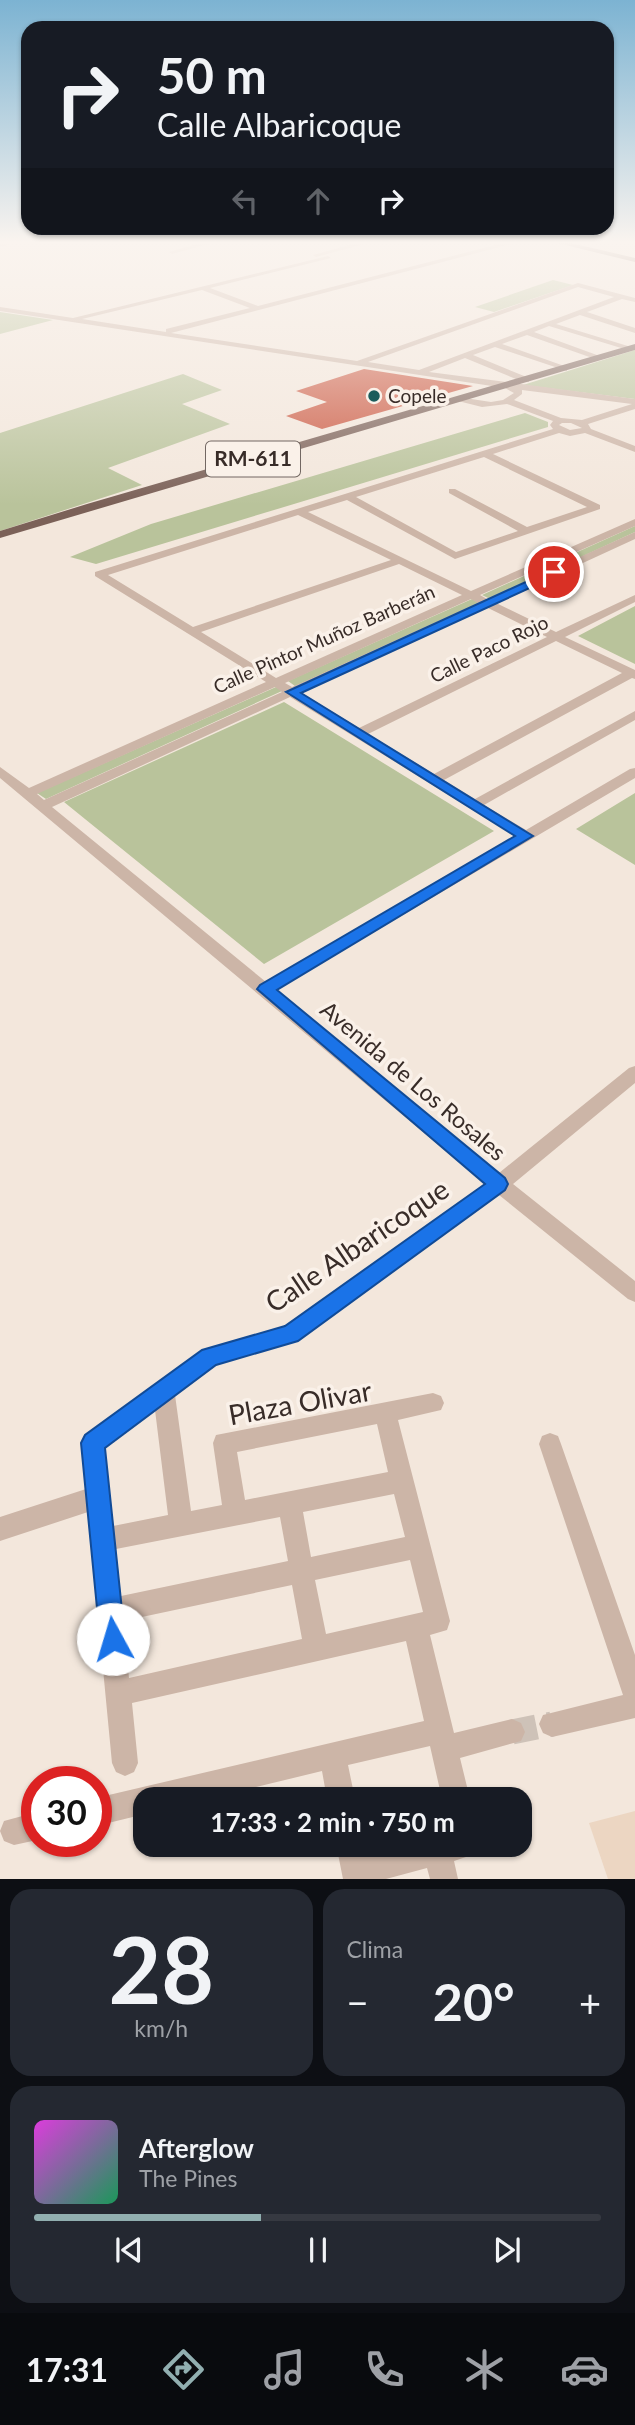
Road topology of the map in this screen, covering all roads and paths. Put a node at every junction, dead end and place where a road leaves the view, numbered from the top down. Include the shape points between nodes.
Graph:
1 (139, 330) edge
2 (176, 330) edge
3 (454, 330) edge
4 (533, 330) edge
5 (569, 330) edge
6 (527, 332) junction
7 (163, 333) junction
8 (495, 344) junction
9 (632, 348) edge
10 (464, 355) junction
11 (601, 358) junction
12 (358, 364) junction
13 (564, 369) junction
14 (419, 373) junction
15 (528, 384) junction
16 (507, 386) junction
17 (519, 392) junction
18 (475, 399) junction
19 (508, 401) junction
20 (635, 404) edge
21 (559, 426) junction
22 (584, 427) junction
23 (635, 449) edge
24 (486, 454) junction
25 (452, 491) dead end
26 (348, 496) junction
27 (298, 512) junction
28 (635, 522) edge
29 (526, 531) junction
30 (0, 535) edge
31 (635, 535) edge
32 (621, 542) junction
33 (635, 547) edge
34 (399, 561) junction
35 (471, 595) junction
36 (635, 598) edge
37 (488, 603) junction
38 (193, 631) junction
39 (557, 638) junction
40 (634, 674) edge
41 (275, 682) junction
42 (292, 692) junction
43 (635, 715) edge
44 (359, 733) junction
45 (0, 771) edge
46 (635, 772) edge
47 (434, 780) junction
48 (28, 793) junction
49 (476, 804) junction
50 (44, 805) junction
51 (525, 836) junction
52 (266, 989) junction
53 (635, 1073) edge
54 (499, 1184) junction
55 (635, 1293) edge
56 (164, 1391) junction
57 (433, 1403) dead end
58 (385, 1412) junction
59 (550, 1444) dead end
60 (402, 1481) junction
61 (98, 1497) junction
62 (289, 1502) junction
63 (234, 1513) junction
64 (181, 1525) junction
65 (0, 1529) edge
66 (103, 1540) junction
67 (419, 1546) junction
68 (302, 1571) junction
69 (110, 1611) junction
70 (415, 1626) junction
71 (316, 1649) junction
72 (635, 1692) edge
73 (118, 1693) junction
74 (635, 1705) edge
75 (551, 1724) tunnel mouth
76 (512, 1732) tunnel mouth
77 (443, 1739) junction
78 (333, 1756) junction
79 (125, 1763) dead end
80 (203, 1787) edge
81 (339, 1787) edge
82 (453, 1787) edge
83 (133, 1803) edge
84 (112, 1808) edge
85 (352, 1857) edge
86 (441, 1866) edge

1 - 7 street
2 - 7 street
3 - 12 street
4 - 6 street
5 - 9 street
6 - 8 street
6 - 11 street
7 - 12 street
8 - 10 street
8 - 13 street
9 - 11 main road, RM-611
10 - 14 street
10 - 15 street
11 - 13 main road, RM-611
12 - 14 street
13 - 15 main road, RM-611
14 - 16 street
15 - 16 main road, RM-611
15 - 17 street
15 - 20 street
16 - 17 street
16 - 18 main road, RM-611
17 - 19 street
18 - 19 street
18 - 30 main road, RM-611 via 458,400
19 - 21 street
20 - 22 street
21 - 22 street
21 - 24 street
22 - 23 street
24 - 26 street
24 - 29 street via 596,507
25 - 29 street
26 - 27 street
26 - 29 street via 455,556
27 - 34 street
27 - 38 street via 99,574
28 - 35 street, Calle Pintor Muñoz Barberán
31 - 32 street, Calle Pintor Muñoz Barberán
32 - 33 street
32 - 37 street, Calle Pintor Muñoz Barberán
34 - 35 street
34 - 38 street
35 - 37 street
35 - 41 street, Calle Pintor Muñoz Barberán
36 - 39 street, Calle Paco Rojo
37 - 39 street
37 - 42 street, Calle Pintor Muñoz Barberán
38 - 41 street
39 - 40 street
39 - 44 street, Calle Paco Rojo
40 - 47 street
41 - 42 street
41 - 48 street, Calle Pintor Muñoz Barberán
42 - 44 street
42 - 50 street, Calle Pintor Muñoz Barberán
43 - 49 street
44 - 47 street
45 - 48 street, Avenida de Los Rosales
46 - 51 street
47 - 49 street
48 - 50 street, Avenida de Los Rosales
49 - 51 street
50 - 52 street, Avenida de Los Rosales
51 - 52 street
52 - 54 street, Avenida de Los Rosales
53 - 54 street, Calle Albaricoque
54 - 55 street, Avenida de Los Rosales
54 - 56 street, Calle Albaricoque via 291,1334 210,1357
56 - 61 street, Calle Albaricoque via 93,1443
56 - 64 street
57 - 58 street
58 - 60 street, Plaza Olivar
58 - 63 street, Plaza Olivar via 224,1443
59 - 72 street
60 - 62 street
60 - 67 street, Plaza Olivar
61 - 65 street
61 - 66 street, Calle Albaricoque
62 - 63 street
62 - 68 street
63 - 64 street
64 - 66 street
66 - 69 street, Calle Albaricoque
67 - 68 street
67 - 70 street, Plaza Olivar via 438,1621
68 - 69 street
68 - 71 street
69 - 73 street, Calle Albaricoque
70 - 71 street
70 - 77 street
71 - 73 street
73 - 79 street, Calle Albaricoque
74 - 75 street
76 - 77 street
77 - 78 street
77 - 82 street
78 - 80 street
78 - 81 street
83 - 84 street
85 - 86 street via 355,1873

